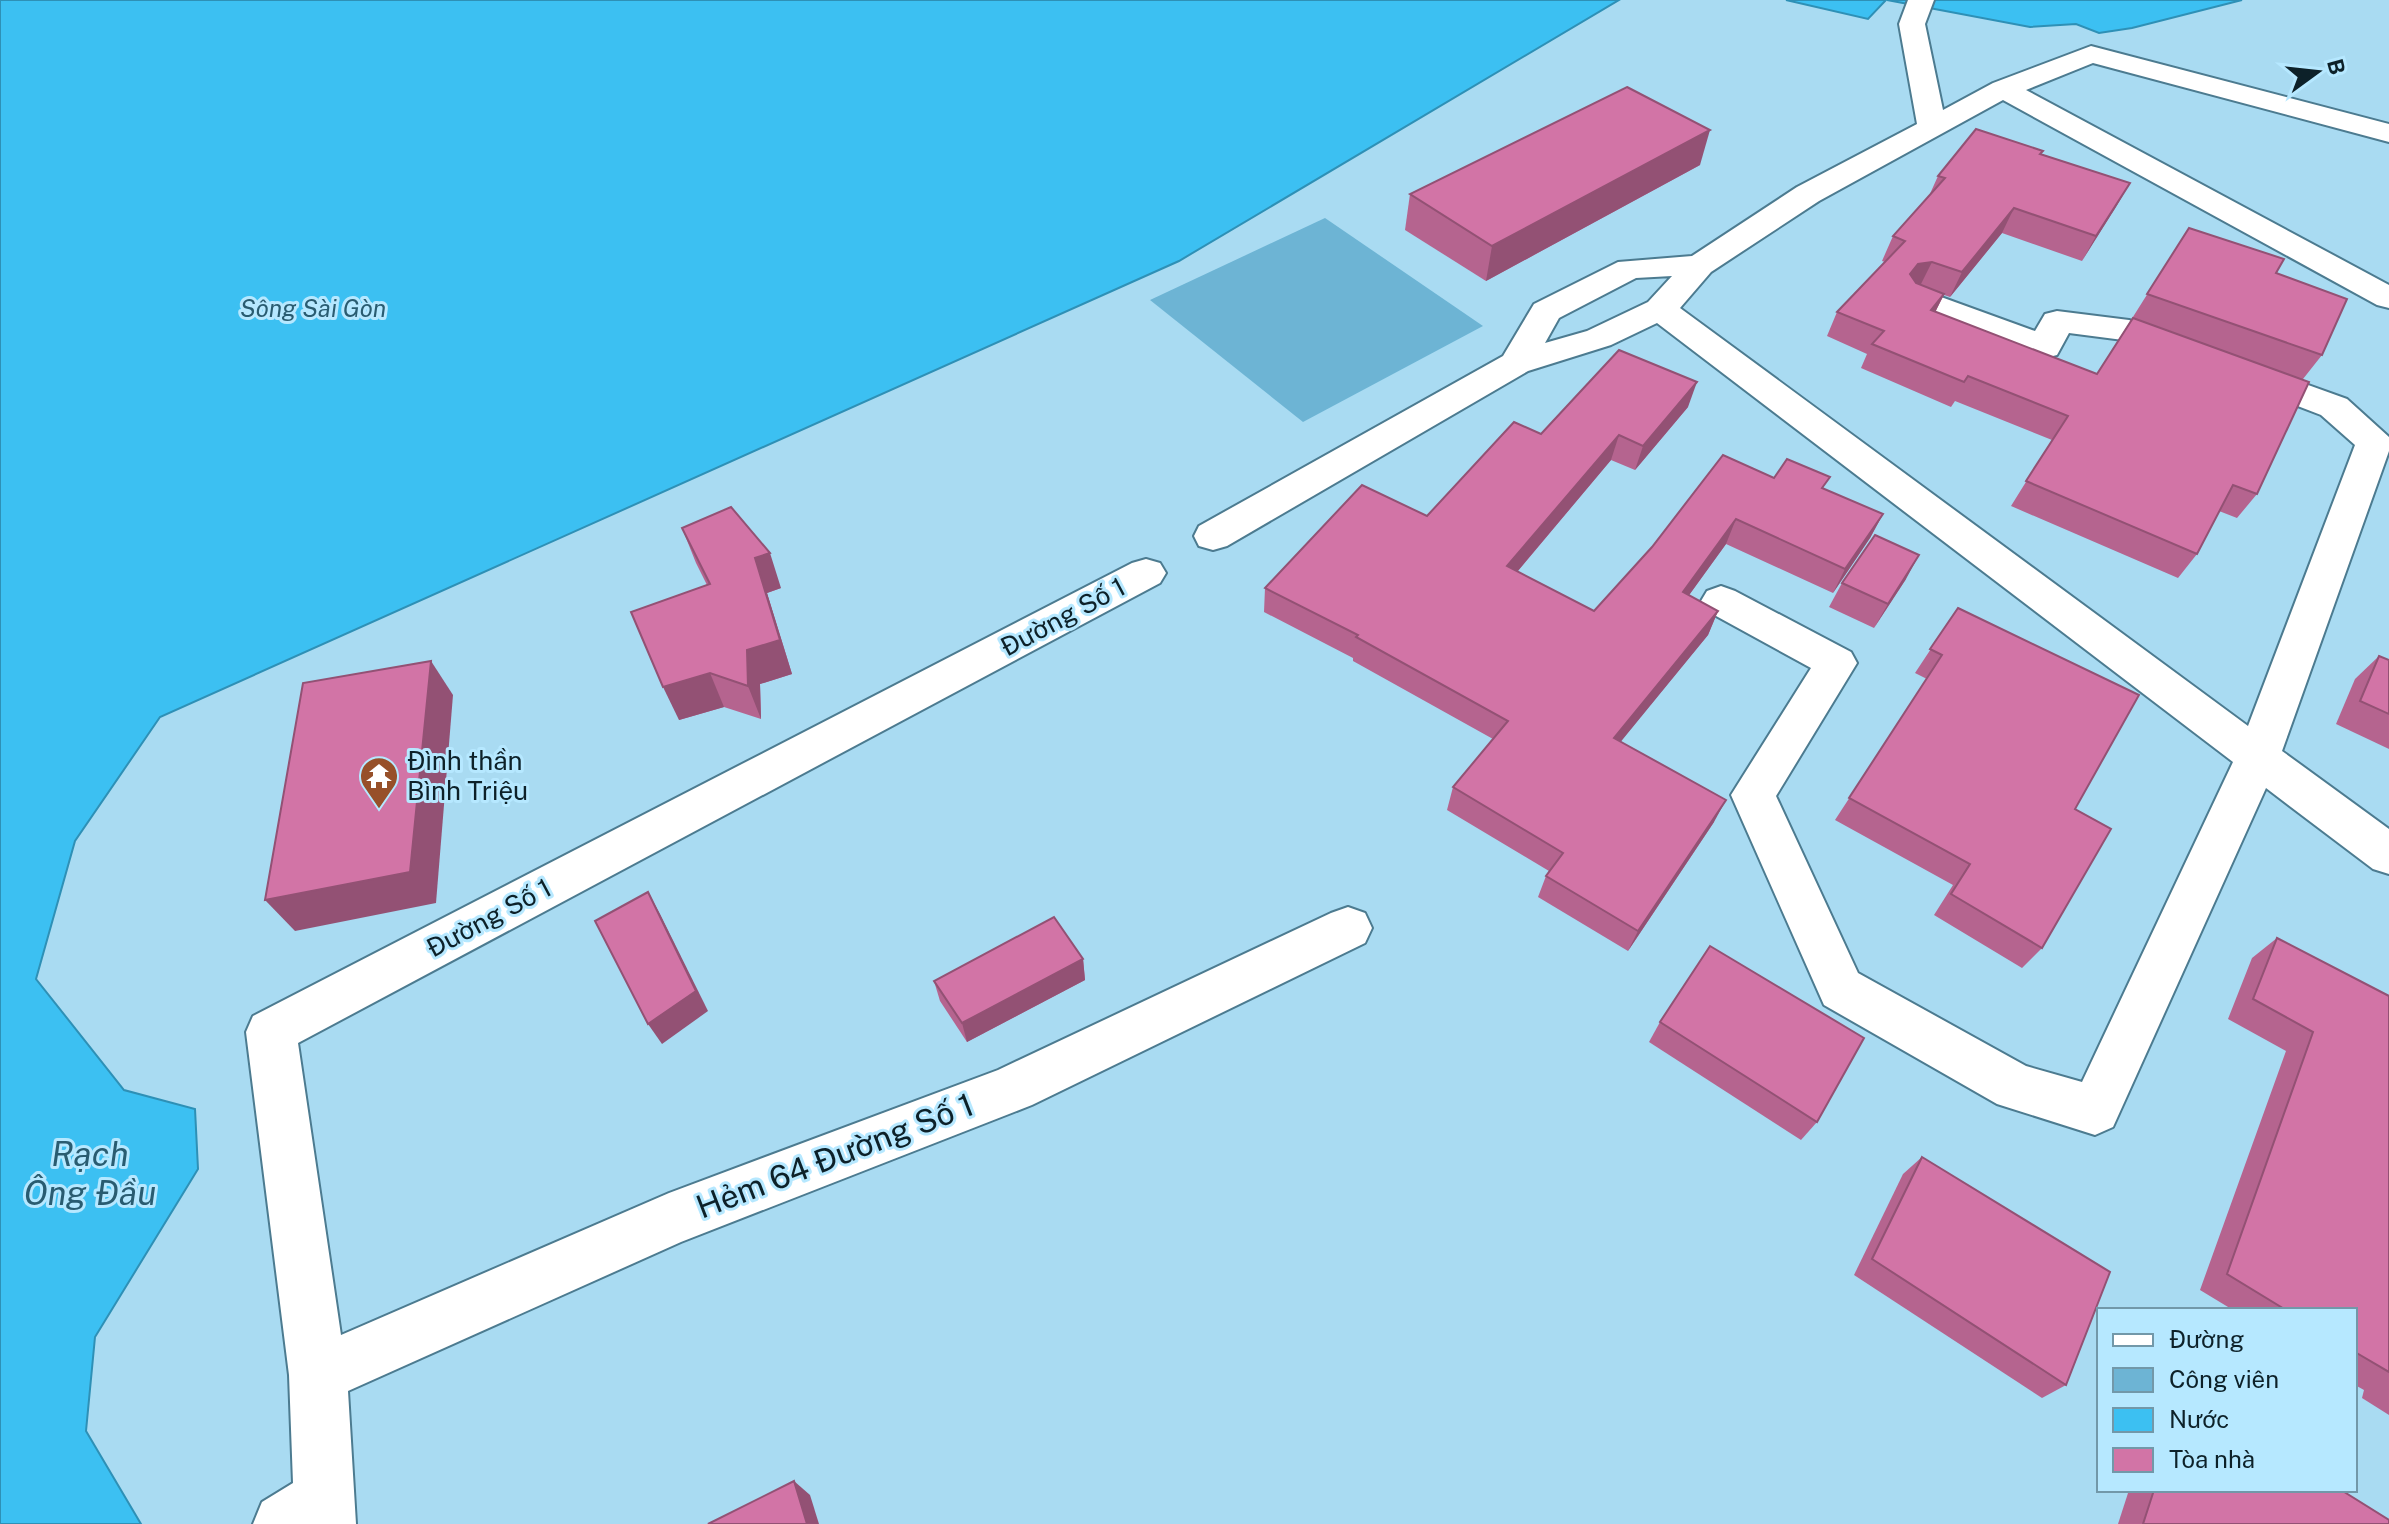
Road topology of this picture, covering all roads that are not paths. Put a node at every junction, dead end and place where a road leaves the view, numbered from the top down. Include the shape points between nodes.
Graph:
1 (1916, 12) edge
2 (2003, 89) junction
3 (1932, 127) junction
4 (2389, 133) edge
5 (1700, 265) junction
6 (2389, 298) edge
7 (1919, 299) edge
8 (1660, 309) junction
9 (1516, 363) junction
10 (1213, 536) dead end
11 (1146, 573) dead end
12 (1721, 601) dead end
13 (2258, 757) junction
14 (2389, 855) edge
15 (1348, 928) dead end
16 (318, 1375) junction
17 (311, 1516) edge

1 - 3 street
2 - 3 street
2 - 4 street via 2091,54
2 - 6 street
3 - 5 street via 1808,194
5 - 8 street
5 - 9 street via 1629,269 1546,311
7 - 13 street via 2045,347 2057,321 2129,330 2334,407 2374,442
8 - 9 street via 1599,338
8 - 13 street
9 - 10 street
11 - 16 street, Đường Số 1 via 271,1032
12 - 13 street via 1836,663 1753,795 1841,989 2015,1087 2095,1110
13 - 14 street
15 - 16 street, Hẻm 64 Đường Số 1 via 1014,1088 669,1220
16 - 17 street, Đường Số 1

